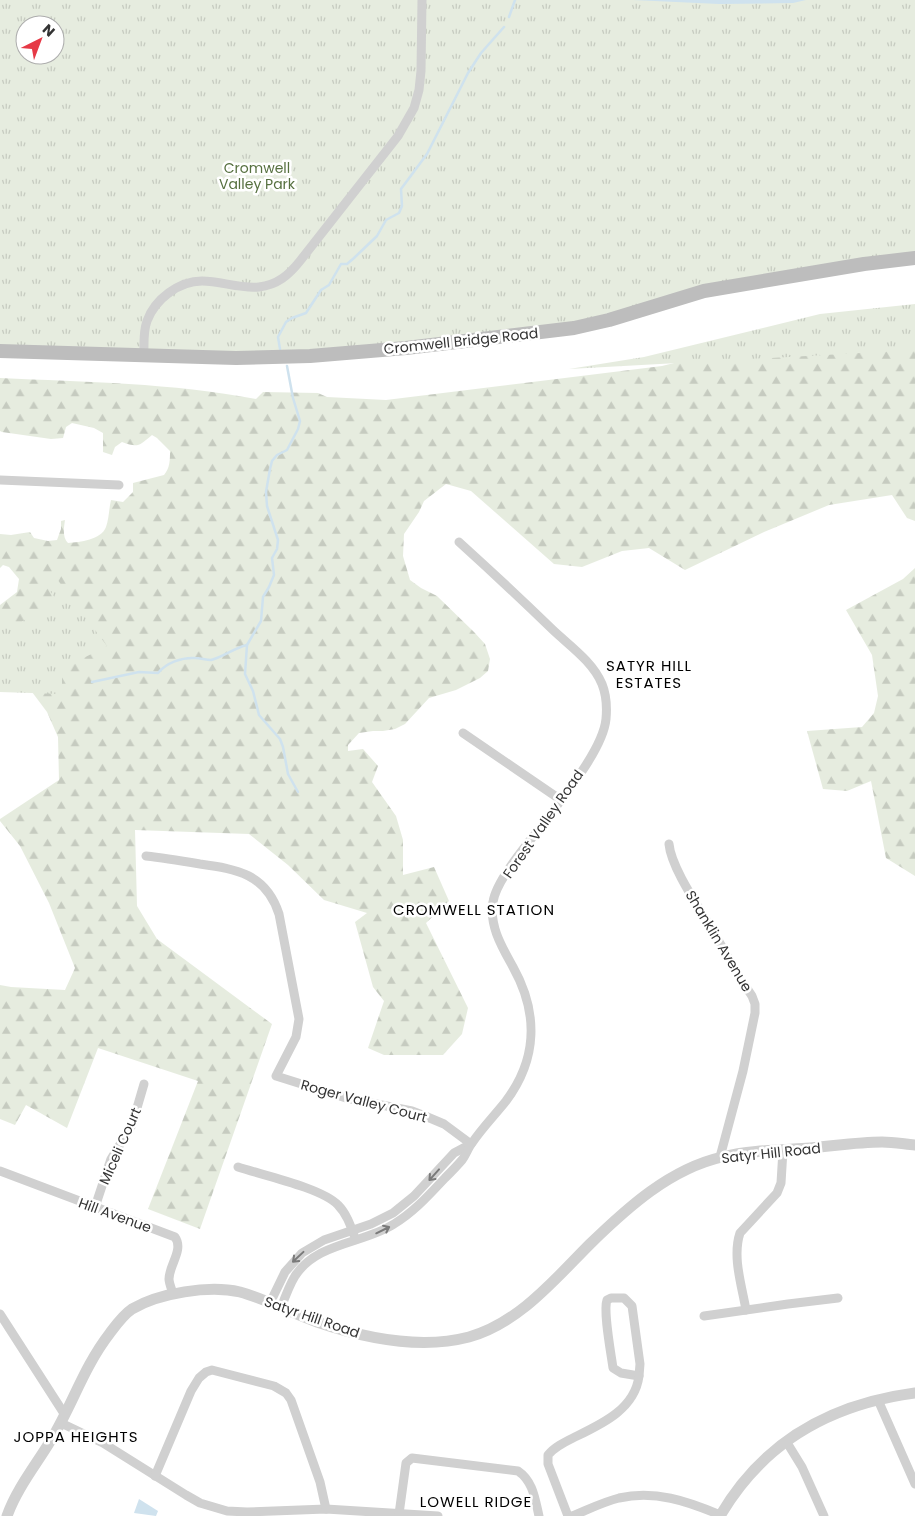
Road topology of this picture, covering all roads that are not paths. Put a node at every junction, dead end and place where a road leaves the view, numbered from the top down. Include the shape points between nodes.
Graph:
1 (422, 0) edge
2 (915, 258) edge
3 (0, 350) edge
4 (144, 355) junction
5 (0, 480) edge
6 (118, 485) dead end
7 (459, 542) dead end
8 (463, 733) dead end
9 (561, 800) junction
10 (670, 844) dead end
11 (146, 856) dead end
12 (144, 1084) dead end
13 (471, 1144) junction
14 (915, 1145) edge
15 (783, 1150) junction
16 (720, 1157) junction
17 (238, 1167) dead end
18 (0, 1171) edge
19 (95, 1207) junction
20 (352, 1230) junction
21 (356, 1240) junction
22 (173, 1294) junction
23 (838, 1298) dead end
24 (276, 1305) junction
25 (746, 1310) junction
26 (0, 1314) edge
27 (704, 1316) dead end
28 (639, 1376) junction
29 (915, 1393) edge
30 (878, 1400) junction
31 (63, 1419) junction
32 (786, 1441) junction
33 (155, 1476) junction
34 (915, 1484) edge
35 (326, 1509) junction
36 (399, 1514) junction
37 (720, 1515) edge
38 (7, 1516) edge
39 (438, 1516) edge
40 (539, 1516) edge
41 (570, 1516) edge
42 (824, 1516) edge

1 - 4 street via 421,71 414,108 398,136 331,222 283,279 259,287 189,282 169,292 159,300 147,320
2 - 4 main road, Cromwell Bridge Road via 704,291 574,328 310,356
3 - 4 main road, Cromwell Bridge Road
5 - 6 street
7 - 9 street, Forest Valley Road via 586,660 602,684 606,720 602,734
8 - 9 street
9 - 13 street, Forest Valley Road via 515,862 493,899 496,935 523,984 532,1016 531,1032 527,1058 518,1083
10 - 16 street, Shanklin Avenue via 675,864 688,890 755,1004 744,1066
11 - 13 street, Roger Valley Court via 241,872 258,881 275,900 299,1019 296,1037 276,1076 346,1098 412,1111 444,1124
12 - 19 street, Miceli Court via 132,1125 111,1159
13 -> 20 street, Forest Valley Road via 454,1153 403,1206 383,1219
21 -> 13 street, Forest Valley Road via 380,1232 417,1208 462,1160
14 - 15 street, Satyr Hill Road via 881,1142
15 - 16 street, Satyr Hill Road
15 - 25 street via 781,1184 777,1193 740,1233 738,1241 736,1251
16 - 24 street, Satyr Hill Road via 692,1168 649,1192 616,1219 526,1306 499,1324 470,1337 426,1342 384,1339 332,1326
17 - 20 street via 329,1197 343,1210
18 - 19 street, Hill Avenue
19 - 22 street, Hill Avenue via 175,1237 178,1248 169,1279
20 - 21 street
20 -> 24 street, Forest Valley Road via 324,1240 302,1253 285,1272
21 - 24 street, Forest Valley Road via 327,1250 305,1264
22 - 24 street, Satyr Hill Road via 239,1292
22 - 31 street, Satyr Hill Road via 136,1307 118,1323 88,1366
23 - 25 street
25 - 27 street
26 - 31 street
28 - 28 street via 613,1368 606,1316 607,1300 612,1298 624,1298 632,1306
28 - 41 street via 636,1389 619,1412 554,1449 548,1456 548,1464
29 - 30 street
30 - 32 street via 832,1415
30 - 34 street
31 - 33 street
31 - 38 street, Satyr Hill Road via 15,1497
32 - 37 street via 754,1469
32 - 42 street via 802,1467
33 - 35 street via 193,1499 227,1511
33 - 35 street via 192,1391 202,1374 212,1370 274,1386 286,1393 314,1466
35 - 36 street
36 - 39 street
36 - 40 street via 406,1463 412,1458 518,1471 530,1482
37 - 41 street via 687,1502 652,1495 620,1498

